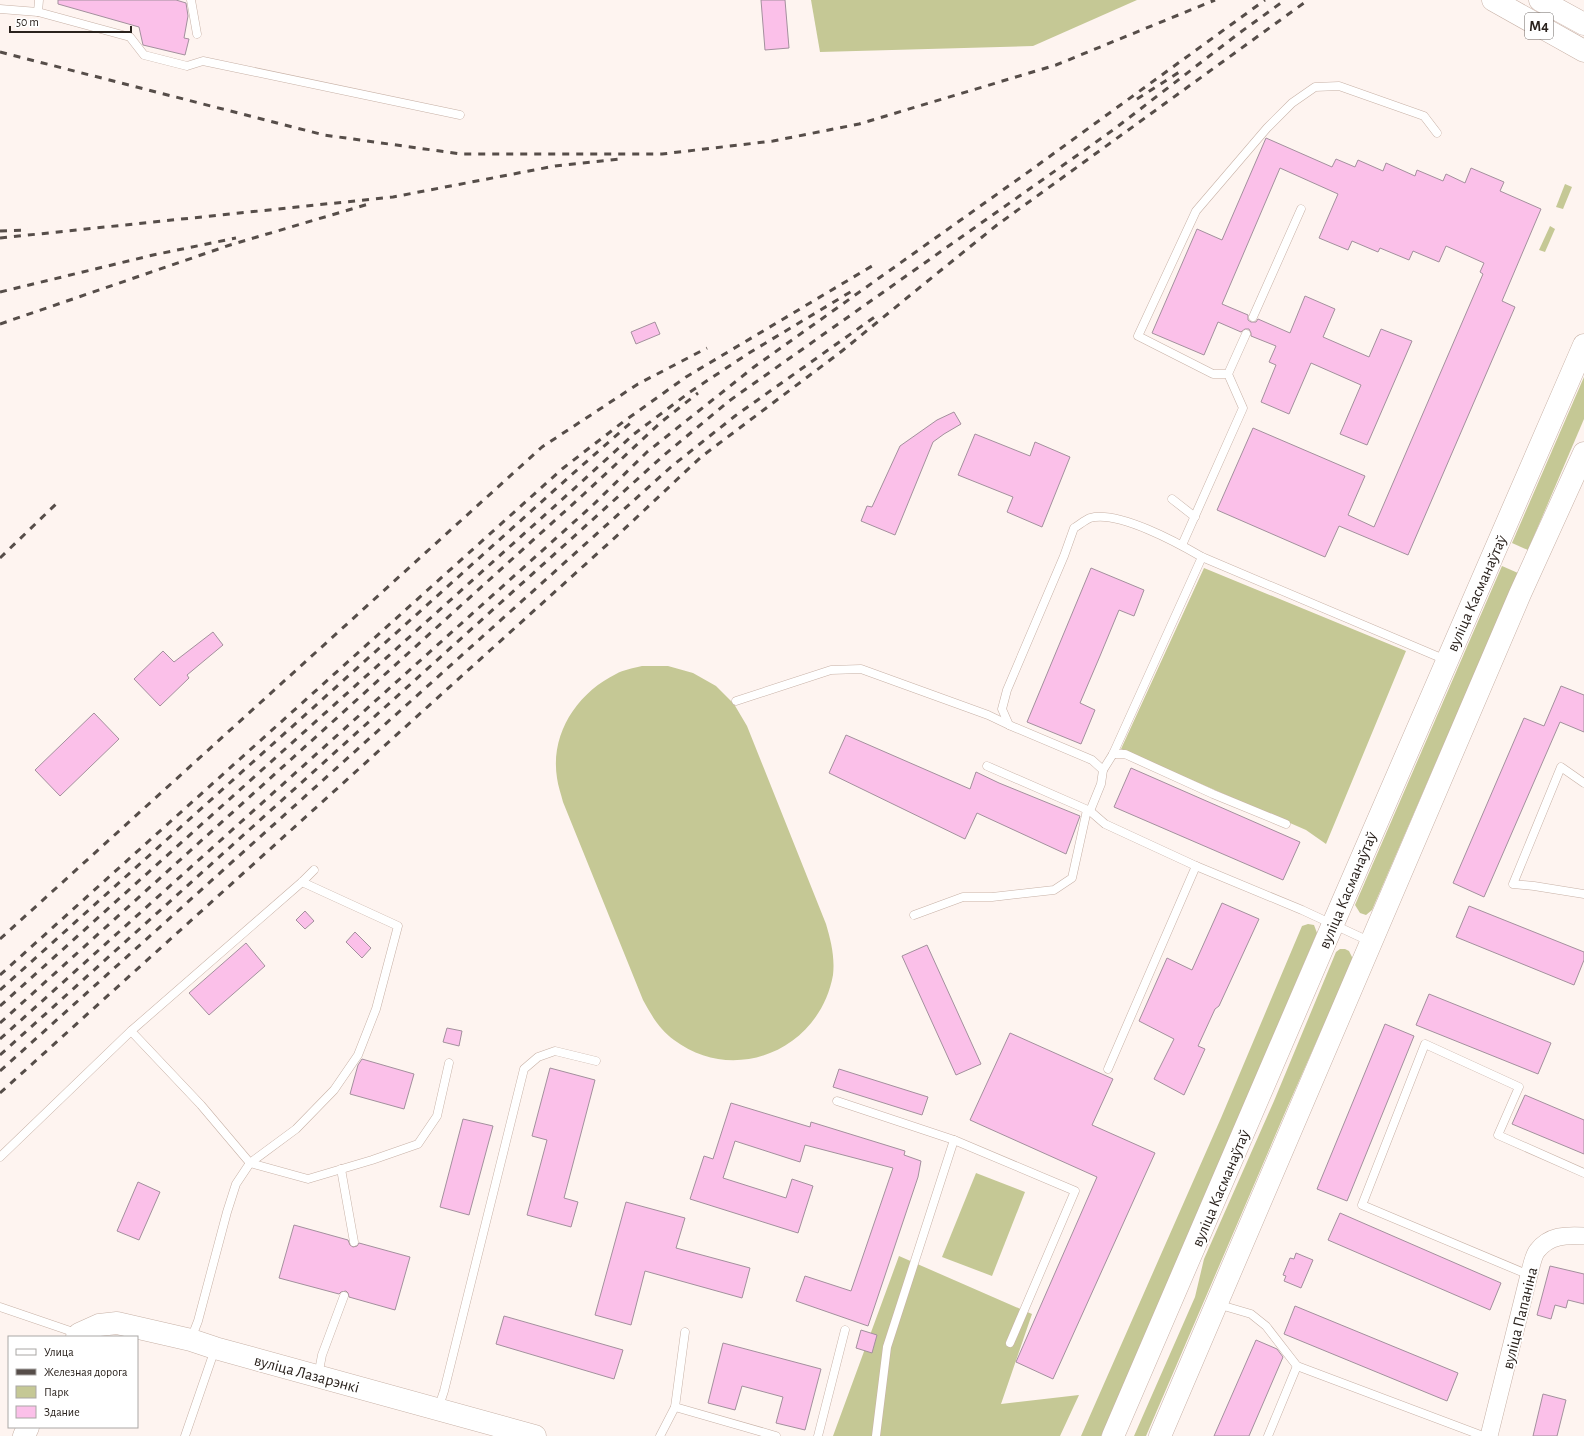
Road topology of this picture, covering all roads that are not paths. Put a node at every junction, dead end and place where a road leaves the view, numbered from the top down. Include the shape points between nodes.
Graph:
1 (39, 0) edge
2 (191, 0) edge
3 (1494, 0) edge
4 (1540, 0) edge
5 (0, 9) edge
6 (38, 12) junction
7 (1584, 24) edge
8 (197, 34) dead end
9 (1584, 51) edge
10 (460, 115) dead end
11 (1437, 133) dead end
12 (1301, 209) dead end
13 (1253, 317) dead end
14 (1246, 334) dead end
15 (1584, 345) edge
16 (1228, 374) junction
17 (1584, 454) edge
18 (1172, 499) dead end
19 (1195, 517) junction
20 (1182, 545) junction
21 (1202, 557) junction
22 (1446, 660) junction
23 (736, 701) dead end
24 (1009, 725) junction
25 (1113, 754) junction
26 (987, 766) dead end
27 (1103, 770) junction
28 (1584, 783) edge
29 (1088, 811) junction
30 (1286, 824) dead end
31 (1196, 866) junction
32 (314, 870) dead end
33 (302, 882) junction
34 (1584, 894) edge
35 (914, 915) dead end
36 (1333, 924) junction
37 (1371, 942) junction
38 (131, 1031) junction
39 (596, 1061) dead end
40 (449, 1063) dead end
41 (1108, 1069) dead end
42 (837, 1101) dead end
43 (954, 1140) junction
44 (0, 1157) edge
45 (250, 1163) junction
46 (341, 1169) junction
47 (1584, 1173) edge
48 (1584, 1236) edge
49 (354, 1242) dead end
50 (1528, 1275) junction
51 (344, 1296) dead end
52 (1216, 1304) junction
53 (0, 1307) edge
54 (845, 1330) dead end
55 (685, 1332) dead end
56 (78, 1336) edge
57 (191, 1340) junction
58 (1010, 1343) dead end
59 (215, 1348) junction
60 (1297, 1366) junction
61 (318, 1376) junction
62 (675, 1407) junction
63 (438, 1409) junction
64 (185, 1436) edge
65 (535, 1436) edge
66 (660, 1436) edge
67 (776, 1436) edge
68 (818, 1436) edge
69 (876, 1436) edge
70 (1113, 1436) edge
71 (1160, 1436) edge
72 (1268, 1436) edge
73 (1482, 1436) edge
74 (1489, 1436) edge

1 - 6 lane
2 - 8 lane
3 - 9 main road, М4
4 - 7 main road, М4
5 - 6 lane
6 - 10 lane via 130,37 144,55 187,66 203,61
11 - 16 lane via 1424,116 1339,86 1315,88 1292,102 1267,128 1196,211 1138,336 1213,374
12 - 13 lane
14 - 16 lane
15 - 22 main road, вуліца Касманаўтаў
16 - 19 lane via 1243,408
17 - 37 main road via 1520,594
18 - 19 lane
19 - 20 lane
20 - 21 lane
20 - 24 lane via 1145,528 1111,518 1090,518 1074,528 1007,690 1002,709
21 - 22 lane
21 - 25 lane
22 - 36 main road, вуліца Касманаўтаў
23 - 24 lane via 831,670 861,669
24 - 27 lane via 1092,760
25 - 27 lane
25 - 30 lane via 1125,754
26 - 29 lane
27 - 29 lane via 1101,784
28 - 34 lane via 1561,767 1513,884
29 - 31 lane via 1105,824
29 - 35 lane via 1072,878 1054,890 992,897 964,897
31 - 36 lane
31 - 41 lane
32 - 33 lane
33 - 38 lane
33 - 45 lane via 398,926 376,1010 358,1055 334,1090 296,1129
36 - 37 lane
36 - 70 main road, вуліца Касманаўтаў
37 - 52 main road
38 - 44 lane
38 - 45 lane via 201,1105
39 - 63 lane via 555,1051 538,1057 524,1069
40 - 46 lane via 437,1116 418,1144
42 - 43 lane
43 - 58 lane via 1075,1191
43 - 69 lane via 887,1346
45 - 46 lane via 308,1179
45 - 57 lane via 236,1184
46 - 49 lane
47 - 50 lane via 1498,1134 1519,1087 1425,1044 1362,1205
48 - 50 street, вуліца Папаніна via 1566,1235 1549,1240 1536,1251
50 - 74 street, вуліца Папаніна
51 - 61 lane via 322,1355
52 - 60 lane via 1251,1314 1266,1326
52 - 71 main road
53 - 56 lane
54 - 68 lane
55 - 62 lane
56 - 57 main road, вуліца Лазарэнкі via 99,1325 117,1323
57 - 59 main road, вуліца Лазарэнкі
59 - 61 main road, вуліца Лазарэнкі
59 - 64 lane
60 - 72 lane
60 - 73 lane
61 - 63 main road, вуліца Лазарэнкі
62 - 66 lane
62 - 67 lane
63 - 65 main road, вуліца Лазарэнкі

